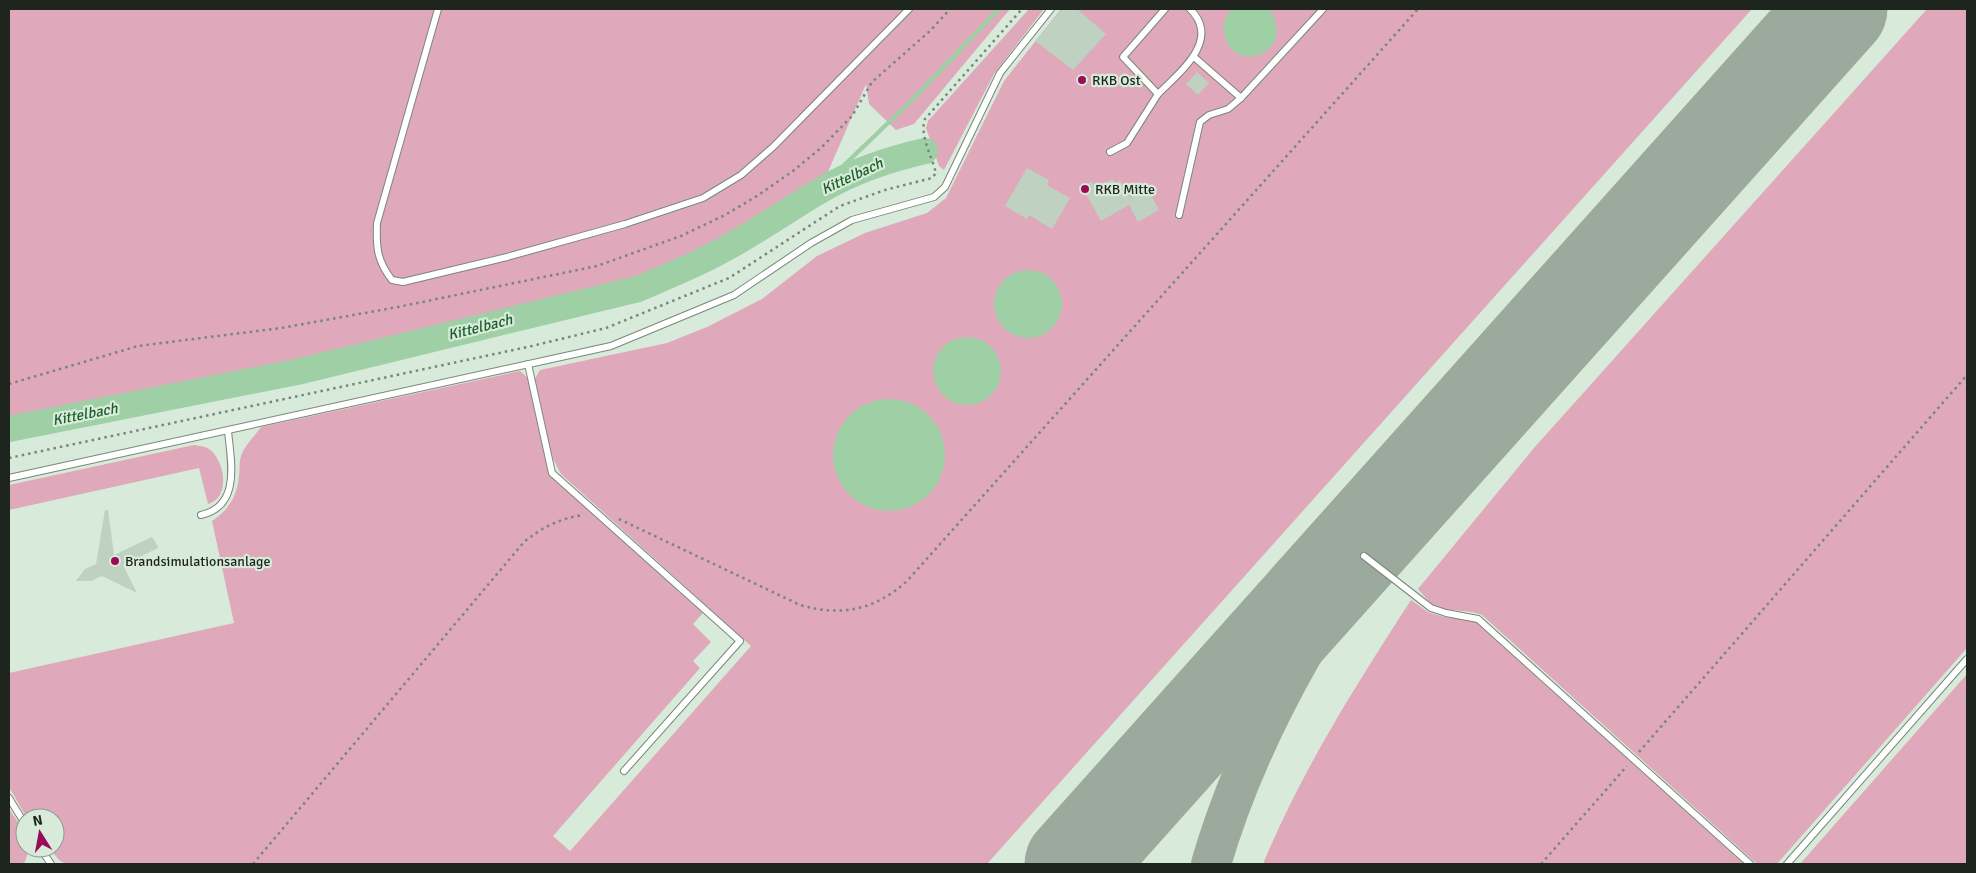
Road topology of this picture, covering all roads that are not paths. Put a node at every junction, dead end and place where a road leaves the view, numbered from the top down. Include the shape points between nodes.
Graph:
1 (438, 9) edge
2 (909, 9) edge
3 (1051, 9) edge
4 (1165, 9) edge
5 (1190, 9) edge
6 (1323, 9) edge
7 (1194, 57) junction
8 (1158, 94) junction
9 (1241, 98) junction
10 (1110, 152) dead end
11 (1179, 215) dead end
12 (528, 364) junction
13 (228, 431) junction
14 (9, 478) edge
15 (201, 515) dead end
16 (1364, 556) dead end
17 (1967, 659) edge
18 (624, 771) dead end
19 (1750, 864) edge
20 (1787, 864) edge

1 - 2 lane via 377,223 378,256 392,280 403,282 508,257 703,198 741,175 773,147
3 - 12 lane via 1000,73 945,187 934,197 852,220 811,243 734,295 611,346
4 - 8 lane via 1123,57
5 - 7 lane via 1200,22 1201,38
6 - 9 lane
7 - 8 lane
7 - 9 lane
8 - 10 lane via 1127,143
9 - 11 lane via 1228,109 1209,115 1200,122
12 - 13 lane
12 - 18 lane via 552,473 740,641
13 - 14 lane
13 - 15 lane via 231,458 228,493 217,509
16 - 19 lane via 1431,608 1478,619
17 - 20 lane

